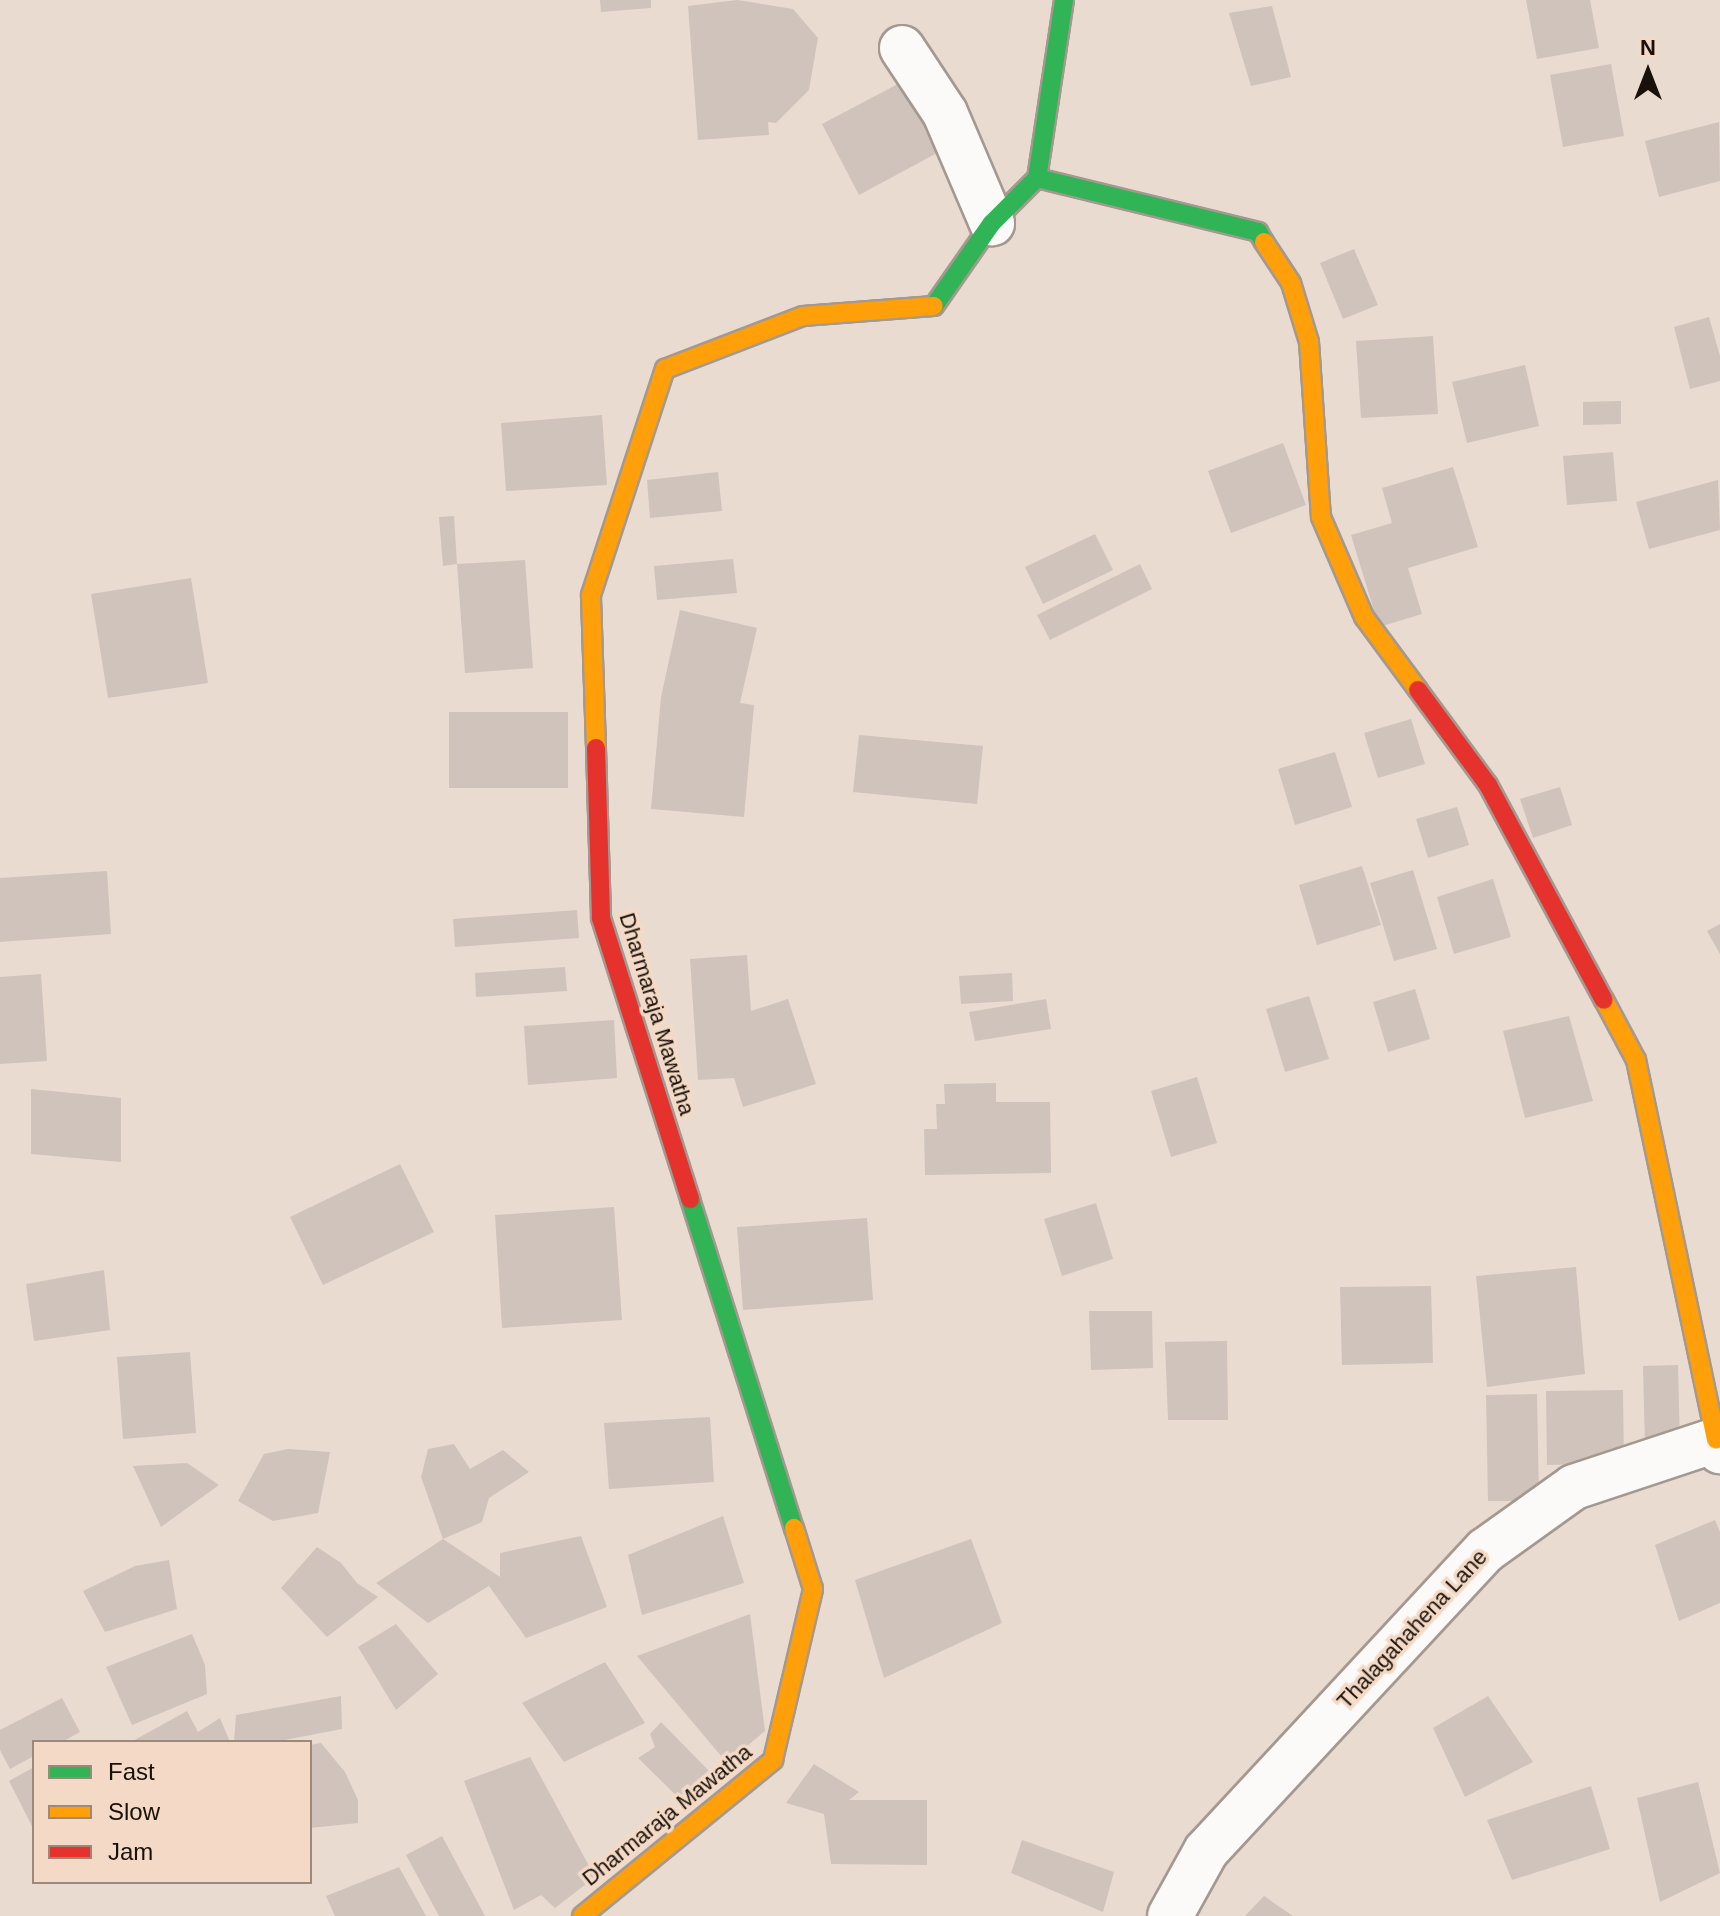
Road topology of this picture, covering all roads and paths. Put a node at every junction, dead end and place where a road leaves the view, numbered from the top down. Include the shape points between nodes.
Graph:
1 (1064, 0) edge
2 (902, 48) dead end
3 (1037, 178) junction
4 (992, 223) junction
5 (1718, 1445) edge
6 (582, 1916) edge
7 (1170, 1916) edge

1 - 3 street
2 - 4 street via 945,113
3 - 4 street, Dharmaraja Mawatha
3 - 5 street via 1258,232 1291,283 1309,342 1321,517 1364,617 1488,785 1636,1060
4 - 6 street, Dharmaraja Mawatha via 937,306 803,316 665,369 591,595 601,918 813,1589 773,1760
5 - 7 street, Thalagahahena Lane via 1574,1487 1486,1550 1206,1851

